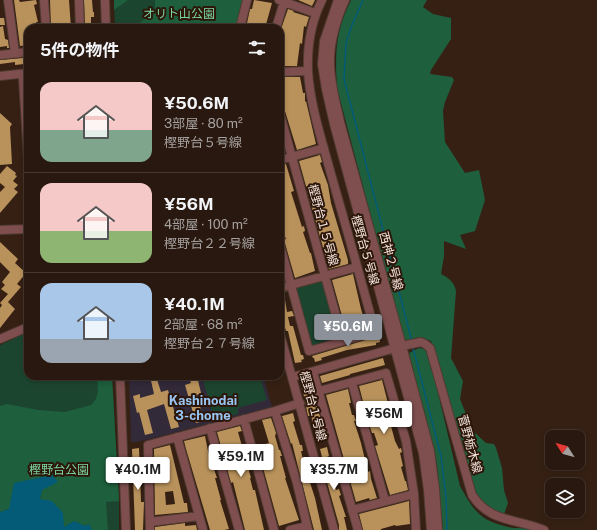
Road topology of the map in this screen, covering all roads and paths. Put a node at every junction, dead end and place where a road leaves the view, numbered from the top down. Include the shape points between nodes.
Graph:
1 (8, 0) edge
2 (44, 0) edge
3 (79, 0) edge
4 (104, 0) edge
5 (247, 0) edge
6 (322, 0) edge
7 (338, 0) edge
8 (346, 0) edge
9 (281, 1) edge
10 (315, 13) junction
11 (46, 24) edge
12 (80, 24) edge
13 (106, 24) edge
14 (241, 24) edge
15 (277, 24) edge
16 (24, 52) edge
17 (15, 53) junction
18 (0, 54) edge
19 (308, 71) junction
20 (284, 72) edge
21 (0, 76) edge
22 (24, 76) edge
23 (284, 127) edge
24 (324, 148) junction
25 (293, 157) junction
26 (284, 159) edge
27 (0, 230) edge
28 (24, 230) edge
29 (284, 260) edge
30 (357, 267) junction
31 (324, 276) junction
32 (291, 285) junction
33 (284, 287) edge
34 (24, 329) edge
35 (0, 339) edge
36 (343, 341) junction
37 (405, 346) junction
38 (284, 347) edge
39 (313, 372) junction
40 (293, 377) junction
41 (120, 380) edge
42 (352, 383) junction
43 (319, 391) junction
44 (300, 403) junction
45 (275, 410) junction
46 (244, 419) junction
47 (210, 428) junction
48 (177, 437) junction
49 (414, 494) junction
50 (384, 501) junction
51 (352, 510) junction
52 (199, 516) junction
53 (150, 526) edge
54 (308, 528) edge
55 (126, 530) edge
56 (202, 530) edge
57 (239, 530) edge
58 (274, 530) edge
59 (290, 530) edge
60 (334, 530) edge
61 (358, 530) edge
62 (416, 530) edge
63 (431, 530) edge
64 (438, 530) edge
65 (544, 530) edge

1 - 17 street
2 - 11 street
3 - 12 street
4 - 13 street
5 - 14 street
6 - 10 street, 樫野台５号線
7 - 37 street, 西神２号線 via 324,41 322,64 326,89 336,131
8 - 37 street, 西神２号線 via 331,42 333,88 340,122
9 - 10 street
9 - 15 street
10 - 19 street, 樫野台５号線 via 308,44
16 - 17 street
17 - 18 street
19 - 20 street
19 - 24 street, 樫野台５号線 via 311,96
21 - 22 street
23 - 25 street, 樫野台１５号線
24 - 25 street
24 - 30 street, 樫野台５号線
25 - 26 street
25 - 31 street, 樫野台１５号線
27 - 28 street
29 - 32 street, 樫野台５号線
30 - 31 street
30 - 36 street, 樫野台５号線 via 376,332
31 - 32 street
31 - 36 street, 樫野台１５号線
32 - 33 street
32 - 36 street, 樫野台５号線 via 309,350
34 - 35 street
37 - 39 street
37 - 63 street, 西神２号線 via 423,453
37 - 64 street, 西神２号線 via 430,451
37 - 65 street, 菅野栃木線 via 421,342 430,348 467,480 478,504 496,516
38 - 40 street, 樫野台１号線
39 - 40 street
39 - 43 street
40 - 44 street, 樫野台１号線
41 - 55 street
42 - 43 street
42 - 49 street via 386,373 406,441
42 - 50 street
43 - 51 street
44 - 45 street
44 - 60 street, 樫野台１号線
45 - 46 street
45 - 54 street
46 - 47 street
46 - 58 street
47 - 48 street
47 - 57 street
48 - 52 street
48 - 53 street via 148,445
49 - 50 street
49 - 62 street
50 - 51 street
51 - 61 street
52 - 53 street
52 - 56 street
54 - 59 street

